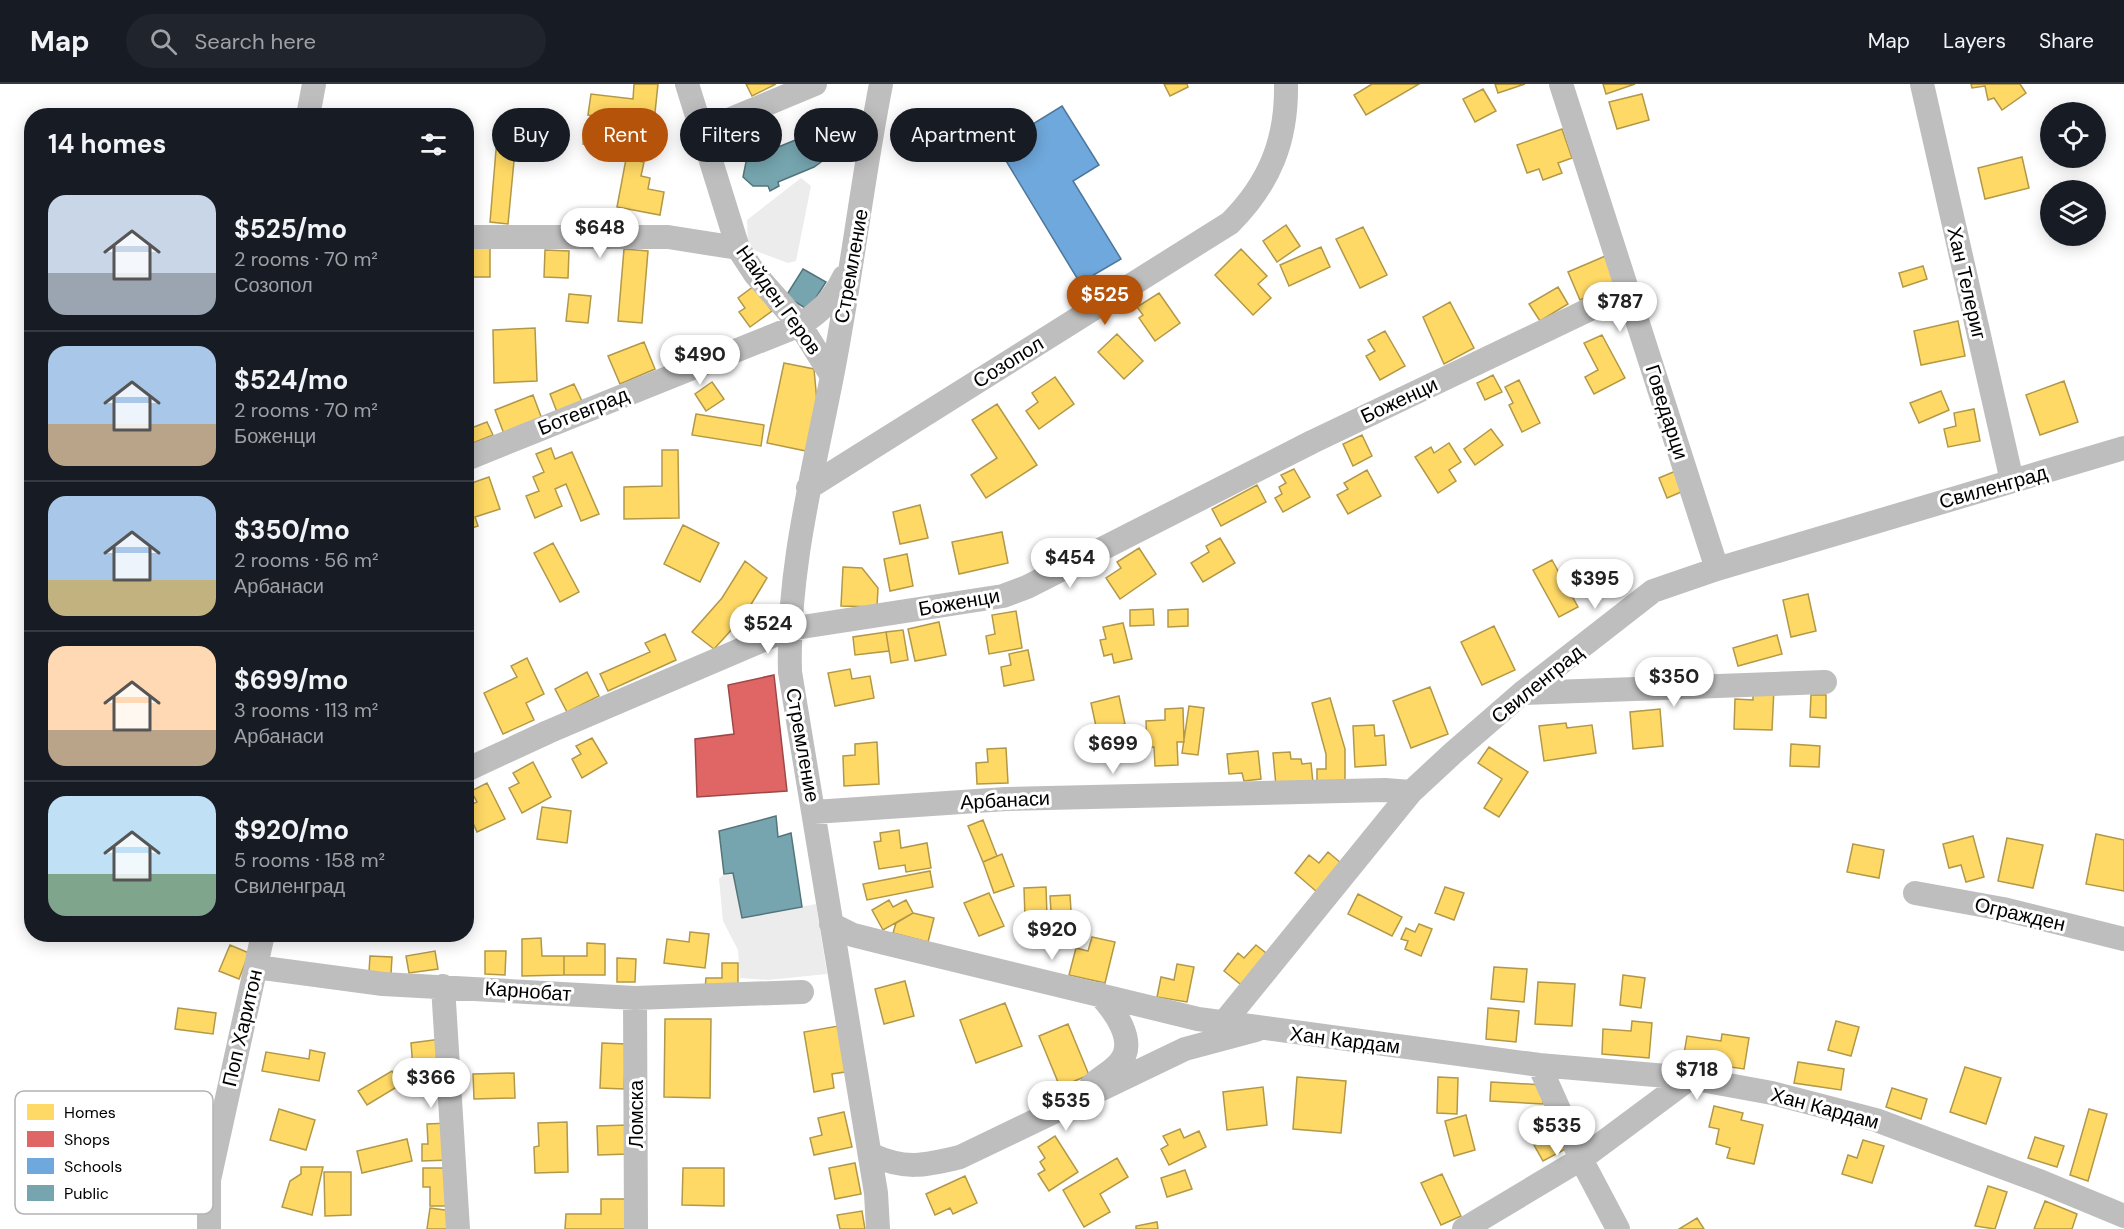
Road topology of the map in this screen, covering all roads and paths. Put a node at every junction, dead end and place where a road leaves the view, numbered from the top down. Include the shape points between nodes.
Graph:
1 (314, 84) edge
2 (687, 84) edge
3 (814, 84) edge
4 (881, 84) edge
5 (1287, 84) edge
6 (1561, 84) edge
7 (1922, 84) edge
8 (310, 108) edge
9 (695, 108) edge
10 (756, 108) edge
11 (712, 162) edge
12 (856, 236) junction
13 (474, 237) edge
14 (738, 248) junction
15 (1628, 291) junction
16 (800, 325) junction
17 (832, 376) junction
18 (2124, 448) edge
19 (474, 456) edge
20 (2012, 481) junction
21 (808, 488) junction
22 (1718, 569) junction
23 (789, 629) junction
24 (1825, 682) dead end
25 (1522, 693) junction
26 (474, 766) edge
27 (1411, 792) junction
28 (814, 812) junction
29 (1915, 893) dead end
30 (831, 924) junction
31 (2124, 939) edge
32 (261, 942) edge
33 (256, 967) junction
34 (443, 986) junction
35 (802, 992) dead end
36 (1098, 994) junction
37 (636, 998) junction
38 (1225, 1021) junction
39 (1262, 1029) junction
40 (1539, 1065) junction
41 (1690, 1078) junction
42 (1067, 1108) junction
43 (870, 1154) junction
44 (1581, 1159) junction
45 (213, 1161) edge
46 (2124, 1216) edge
47 (459, 1229) edge
48 (636, 1229) edge
49 (878, 1229) edge
50 (1464, 1229) edge
51 (1618, 1229) edge

1 - 8 street
2 - 9 street, Найден Геров
3 - 10 street
4 - 12 street, Стремление
5 - 21 street, Созопол via 1287,116 1275,157 1247,206 1230,223
6 - 15 street, Говедарци
7 - 20 street, Хан Телериг
11 - 14 street, Найден Геров
12 - 16 street, Ботевград via 834,298
12 - 17 street, Стремление
13 - 14 street via 668,237
14 - 16 street, Найден Геров via 755,274
15 - 22 street, Говедарци
15 - 23 street, Боженци via 1312,442 1027,587 1003,596
16 - 17 street, Найден Геров
16 - 19 street, Ботевград
17 - 21 street, Стремление
18 - 20 street, Свиленград
20 - 22 street, Свиленград
21 - 23 street, Стремление
22 - 25 street, Свиленград via 1653,591
23 - 26 street, Боженци
23 - 28 street, Стремление via 790,672
24 - 25 street
25 - 27 street, Свиленград
27 - 28 street, Арбанаси via 1006,799
27 - 38 street, Свиленград
28 - 30 street, Стремление
29 - 31 street, Огражден via 2003,909
30 - 36 street, Хан Кардам via 853,935
30 - 43 street, Стремление
32 - 33 street, Поп Харитон
33 - 34 street, Карнобат via 383,984
33 - 45 street, Поп Харитон
34 - 37 street, Карнобат
34 - 47 street
35 - 37 street, Карнобат
36 - 38 street, Хан Кардам via 1198,1019
36 - 42 street via 1118,1018 1125,1047 1121,1061
37 - 48 street, Ломска
38 - 39 street, Хан Кардам
39 - 40 street, Хан Кардам
39 - 42 street via 1185,1049
40 - 41 street, Хан Кардам
40 - 44 street
41 - 44 street
41 - 46 street, Хан Кардам via 1772,1093 1876,1120
42 - 43 street via 960,1157 924,1166 891,1164
43 - 49 street, Стремление
44 - 50 street
44 - 51 street

